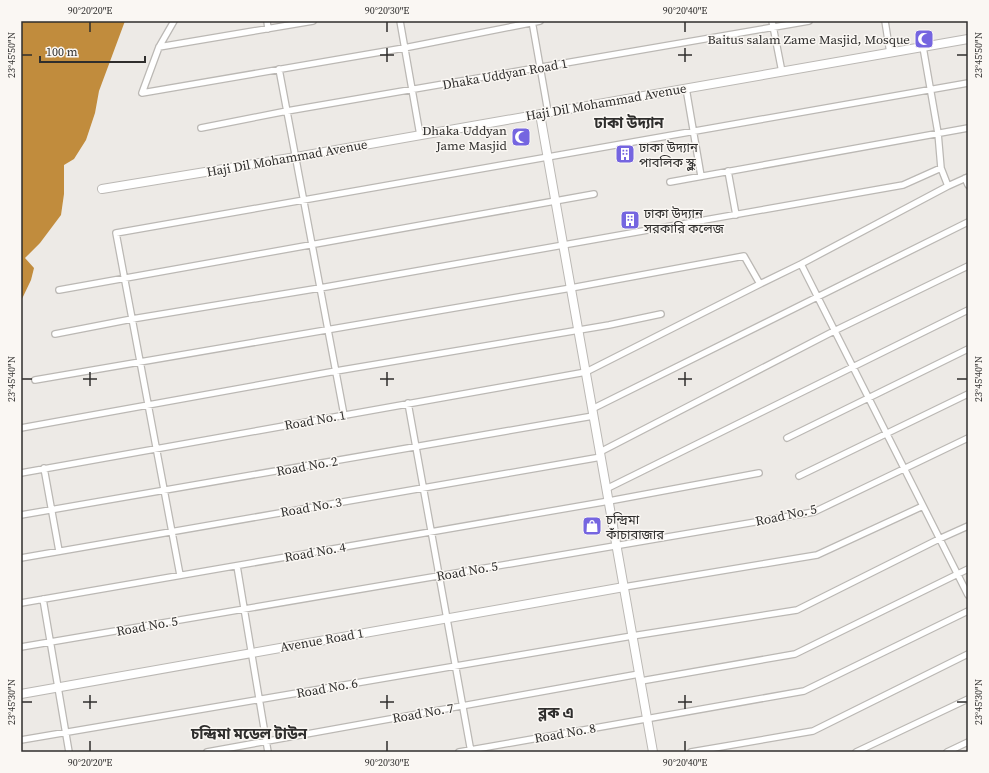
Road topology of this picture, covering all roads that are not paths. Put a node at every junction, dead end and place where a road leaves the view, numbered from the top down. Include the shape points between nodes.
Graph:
1 (174, 21) edge
2 (267, 21) edge
3 (313, 21) edge
4 (400, 21) edge
5 (540, 21) edge
6 (809, 21) edge
7 (885, 21) edge
8 (532, 22) edge
9 (772, 24) edge
10 (268, 28) junction
11 (968, 39) edge
12 (158, 47) junction
13 (923, 47) junction
14 (404, 48) junction
15 (890, 53) junction
16 (540, 68) junction
17 (280, 69) junction
18 (782, 72) junction
19 (968, 83) edge
20 (686, 88) junction
21 (412, 90) junction
22 (930, 90) junction
23 (287, 111) junction
24 (544, 113) junction
25 (200, 128) dead end
26 (968, 128) edge
27 (694, 132) junction
28 (938, 133) junction
29 (420, 135) junction
30 (296, 157) junction
31 (547, 157) junction
32 (941, 168) junction
33 (728, 171) junction
34 (701, 176) junction
35 (966, 178) edge
36 (670, 182) dead end
37 (968, 185) edge
38 (948, 186) junction
39 (102, 189) dead end
40 (594, 194) dead end
41 (304, 200) junction
42 (555, 201) junction
43 (736, 215) junction
44 (968, 222) edge
45 (312, 244) junction
46 (563, 246) junction
47 (801, 264) junction
48 (968, 266) edge
49 (125, 278) junction
50 (760, 284) junction
51 (320, 288) junction
52 (571, 288) junction
53 (59, 290) dead end
54 (817, 297) junction
55 (968, 310) edge
56 (661, 314) dead end
57 (132, 319) junction
58 (328, 329) junction
59 (578, 330) junction
60 (834, 331) junction
61 (55, 334) dead end
62 (968, 349) edge
63 (140, 361) junction
64 (853, 368) junction
65 (336, 371) junction
66 (586, 372) junction
67 (35, 380) dead end
68 (968, 394) edge
69 (869, 399) junction
70 (408, 404) junction
71 (148, 405) junction
72 (593, 413) junction
73 (344, 415) junction
74 (21, 428) edge
75 (886, 434) junction
76 (787, 438) dead end
77 (968, 438) edge
78 (416, 447) junction
79 (156, 448) junction
80 (600, 454) junction
81 (44, 468) junction
82 (904, 469) junction
83 (21, 473) edge
84 (758, 473) dead end
85 (799, 476) dead end
86 (423, 488) junction
87 (606, 489) junction
88 (164, 490) junction
89 (609, 501) junction
90 (923, 506) junction
91 (52, 510) junction
92 (21, 515) edge
93 (968, 526) edge
94 (172, 532) junction
95 (431, 532) junction
96 (939, 538) junction
97 (616, 546) junction
98 (59, 551) junction
99 (21, 558) edge
100 (237, 566) junction
101 (968, 569) edge
102 (957, 573) junction
103 (180, 575) junction
104 (439, 576) junction
105 (624, 587) junction
106 (968, 595) edge
107 (43, 599) junction
108 (21, 603) edge
109 (244, 609) junction
110 (968, 611) edge
111 (447, 618) junction
112 (632, 636) junction
113 (51, 642) junction
114 (21, 647) edge
115 (252, 653) junction
116 (968, 654) edge
117 (456, 666) junction
118 (640, 678) junction
119 (58, 687) junction
120 (21, 694) edge
121 (968, 699) edge
122 (260, 700) junction
123 (463, 706) junction
124 (647, 718) junction
125 (66, 733) junction
126 (21, 740) edge
127 (266, 741) junction
128 (968, 742) edge
129 (471, 751) edge
130 (69, 752) edge
131 (207, 752) edge
132 (268, 752) edge
133 (459, 752) edge
134 (653, 752) edge
135 (691, 752) edge
136 (856, 752) edge
137 (948, 752) edge

1 - 12 street
2 - 10 street
3 - 10 street
4 - 14 street
5 - 8 street
6 - 9 street, Dhaka Uddyan Road 1
7 - 15 street
8 - 14 street
8 - 16 street
9 - 16 street, Dhaka Uddyan Road 1
9 - 18 street
10 - 12 street
11 - 13 street, Haji Dil Mohammad Avenue
12 - 17 street via 142,93
13 - 15 street, Haji Dil Mohammad Avenue
13 - 22 street
14 - 17 street
14 - 21 street
15 - 18 street, Haji Dil Mohammad Avenue
16 - 21 street, Dhaka Uddyan Road 1
16 - 24 street
17 - 23 street
18 - 20 street, Haji Dil Mohammad Avenue
19 - 22 street
20 - 24 street, Haji Dil Mohammad Avenue
20 - 27 street
21 - 23 street, Dhaka Uddyan Road 1
21 - 29 street
22 - 27 street
22 - 28 street
23 - 25 street, Dhaka Uddyan Road 1
23 - 30 street
24 - 29 street, Haji Dil Mohammad Avenue
24 - 31 street
26 - 28 street
27 - 31 street
27 - 34 street
28 - 32 street
28 - 33 street
29 - 30 street, Haji Dil Mohammad Avenue
30 - 39 street, Haji Dil Mohammad Avenue
30 - 41 street
31 - 41 street
31 - 42 street
32 - 38 street
32 - 43 street via 903,185
33 - 34 street
33 - 43 street
34 - 36 street
35 - 37 street
35 - 38 street, Road No. 1
38 - 47 street, Road No. 1
40 - 42 street
41 - 45 street
41 - 49 street via 116,233
42 - 45 street
42 - 46 street
43 - 46 street
44 - 54 street, Road No. 2
45 - 49 street
45 - 51 street
46 - 51 street
46 - 52 street
47 - 50 street, Road No. 1
47 - 54 street
48 - 60 street, Road No. 3
49 - 53 street
49 - 57 street
50 - 52 street via 744,256
50 - 66 street, Road No. 1
51 - 57 street
51 - 58 street
52 - 58 street
52 - 59 street
54 - 60 street
54 - 72 street, Road No. 2
55 - 64 street
56 - 59 street
57 - 61 street
57 - 63 street
58 - 63 street
58 - 65 street
59 - 65 street
59 - 66 street
60 - 64 street
60 - 80 street, Road No. 3
62 - 69 street
63 - 67 street
63 - 71 street
64 - 69 street
64 - 87 street
65 - 71 street
65 - 73 street
66 - 70 street, Road No. 1
66 - 72 street
68 - 75 street
69 - 75 street
69 - 76 street
70 - 73 street, Road No. 1
70 - 78 street
71 - 74 street
71 - 79 street
72 - 78 street, Road No. 2
72 - 80 street
73 - 79 street, Road No. 1
75 - 82 street
75 - 85 street
77 - 82 street, Road No. 5
78 - 86 street
78 - 88 street, Road No. 2
79 - 81 street, Road No. 1
79 - 88 street
80 - 86 street, Road No. 3
80 - 87 street
81 - 83 street, Road No. 1
81 - 91 street
82 - 90 street
82 - 97 street, Road No. 5 via 814,512
84 - 89 street, Road No. 4
86 - 94 street, Road No. 3
86 - 95 street
87 - 89 street
88 - 91 street, Road No. 2
88 - 94 street
89 - 95 street, Road No. 4
89 - 97 street
90 - 96 street
90 - 105 street via 817,555
91 - 92 street, Road No. 2
91 - 98 street
93 - 96 street, Road No. 6
94 - 98 street, Road No. 3
94 - 103 street
95 - 100 street, Road No. 4
95 - 104 street
96 - 102 street
96 - 112 street, Road No. 6 via 797,610
97 - 104 street, Road No. 5
97 - 105 street
98 - 99 street, Road No. 3
100 - 103 street, Road No. 4
100 - 109 street
101 - 102 street, Road No. 7
102 - 106 street
102 - 118 street, Road No. 7 via 795,654
103 - 107 street, Road No. 4
104 - 109 street, Road No. 5
104 - 111 street
105 - 111 street, Avenue Road 1
105 - 112 street
107 - 108 street, Road No. 4
107 - 113 street
109 - 113 street, Road No. 5
109 - 115 street
110 - 124 street, Road No. 8 via 804,691
111 - 115 street, Avenue Road 1
111 - 117 street
112 - 117 street, Road No. 6
112 - 118 street
113 - 114 street, Road No. 5
113 - 119 street
115 - 119 street, Avenue Road 1
115 - 122 street
116 - 135 street via 813,731
117 - 122 street, Road No. 6
117 - 123 street
118 - 123 street, Road No. 7
118 - 124 street
119 - 120 street, Avenue Road 1
119 - 125 street
121 - 136 street
122 - 125 street, Road No. 6
122 - 127 street
123 - 127 street, Road No. 7
123 - 129 street
124 - 129 street, Road No. 8
124 - 134 street
125 - 126 street, Road No. 6
125 - 130 street
127 - 131 street, Road No. 7
127 - 132 street
128 - 137 street
129 - 133 street, Road No. 8

